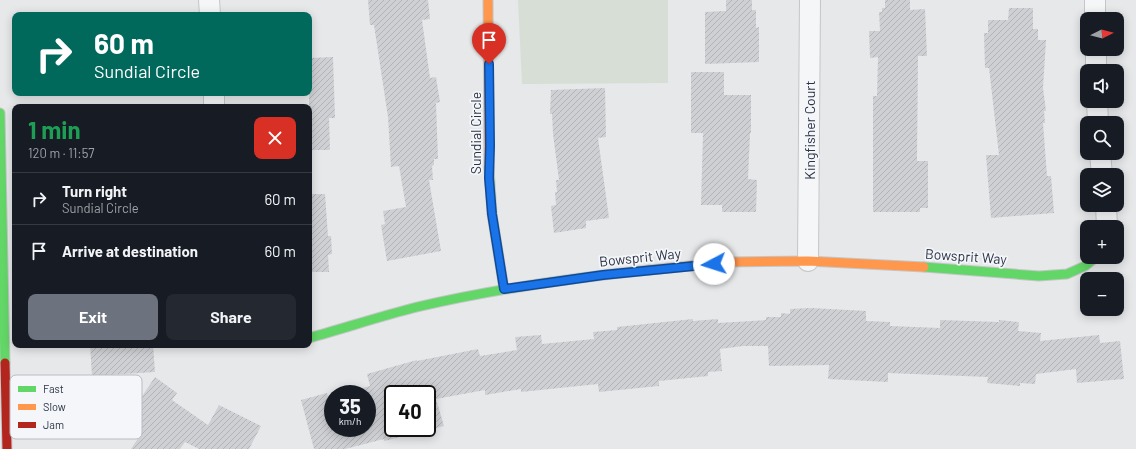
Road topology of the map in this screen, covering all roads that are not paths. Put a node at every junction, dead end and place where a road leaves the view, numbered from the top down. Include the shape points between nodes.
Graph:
1 (208, 0) edge
2 (488, 0) edge
3 (810, 0) edge
4 (1095, 0) edge
5 (210, 12) edge
6 (1095, 12) edge
7 (0, 113) edge
8 (808, 261) junction
9 (1087, 264) edge
10 (504, 289) junction
11 (312, 337) edge
12 (7, 449) edge

1 - 5 street
2 - 10 street, Sundial Circle via 489,178
3 - 8 street, Kingfisher Court
4 - 6 street
7 - 12 street
8 - 9 street, Bowsprit Way via 1039,276 1067,274
8 - 10 street, Bowsprit Way via 728,262
10 - 11 street, Bowsprit Way via 417,307

